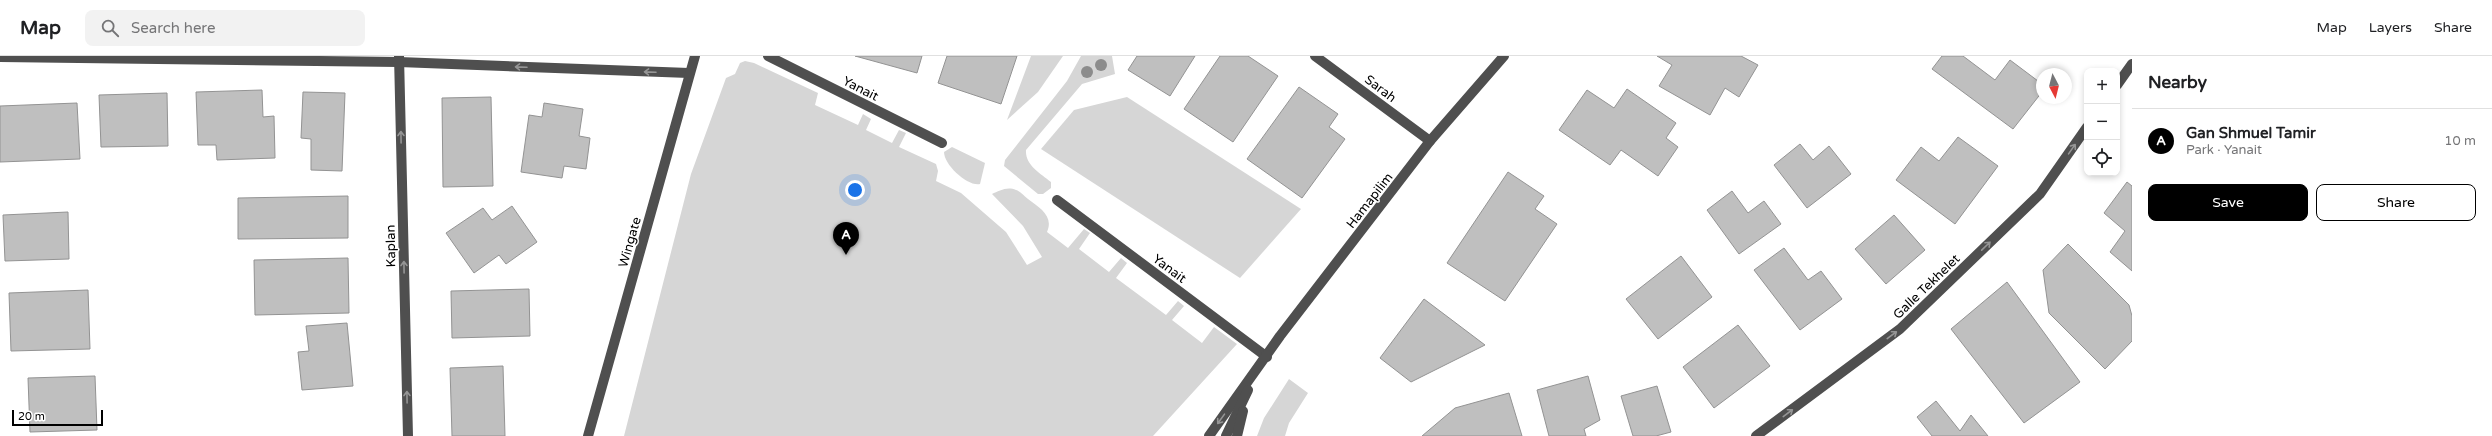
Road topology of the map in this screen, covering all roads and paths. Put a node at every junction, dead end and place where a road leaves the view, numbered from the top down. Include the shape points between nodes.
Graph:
1 (695, 56) edge
2 (768, 56) edge
3 (1315, 56) edge
4 (1504, 56) edge
5 (0, 57) edge
6 (399, 59) edge
7 (2132, 64) edge
8 (689, 73) junction
9 (2120, 81) edge
10 (2084, 131) edge
11 (1430, 141) junction
12 (942, 143) dead end
13 (1057, 200) dead end
14 (1267, 356) junction
15 (1261, 365) junction
16 (1247, 393) junction
17 (408, 436) edge
18 (588, 436) edge
19 (1209, 436) edge
20 (1226, 436) edge
21 (1237, 436) edge
22 (1756, 436) edge

1 - 8 street, Wingate
2 - 12 street, Yanait
3 - 11 street, Sarah
4 - 11 street, Hamapilim
5 - 6 street
8 -> 6 street
17 -> 6 street, Kaplan
7 - 9 street
8 - 18 street, Wingate
22 -> 10 street, Galle Tekhelet via 1900,329 2040,194
11 - 14 street, Hamapilim
13 - 14 street, Yanait
14 - 15 street, Hamapilim
15 - 16 street, Hamapilim
15 -> 19 street, Hamapilim
16 - 20 street, Hamapilim
16 - 21 street, Hamapilim

